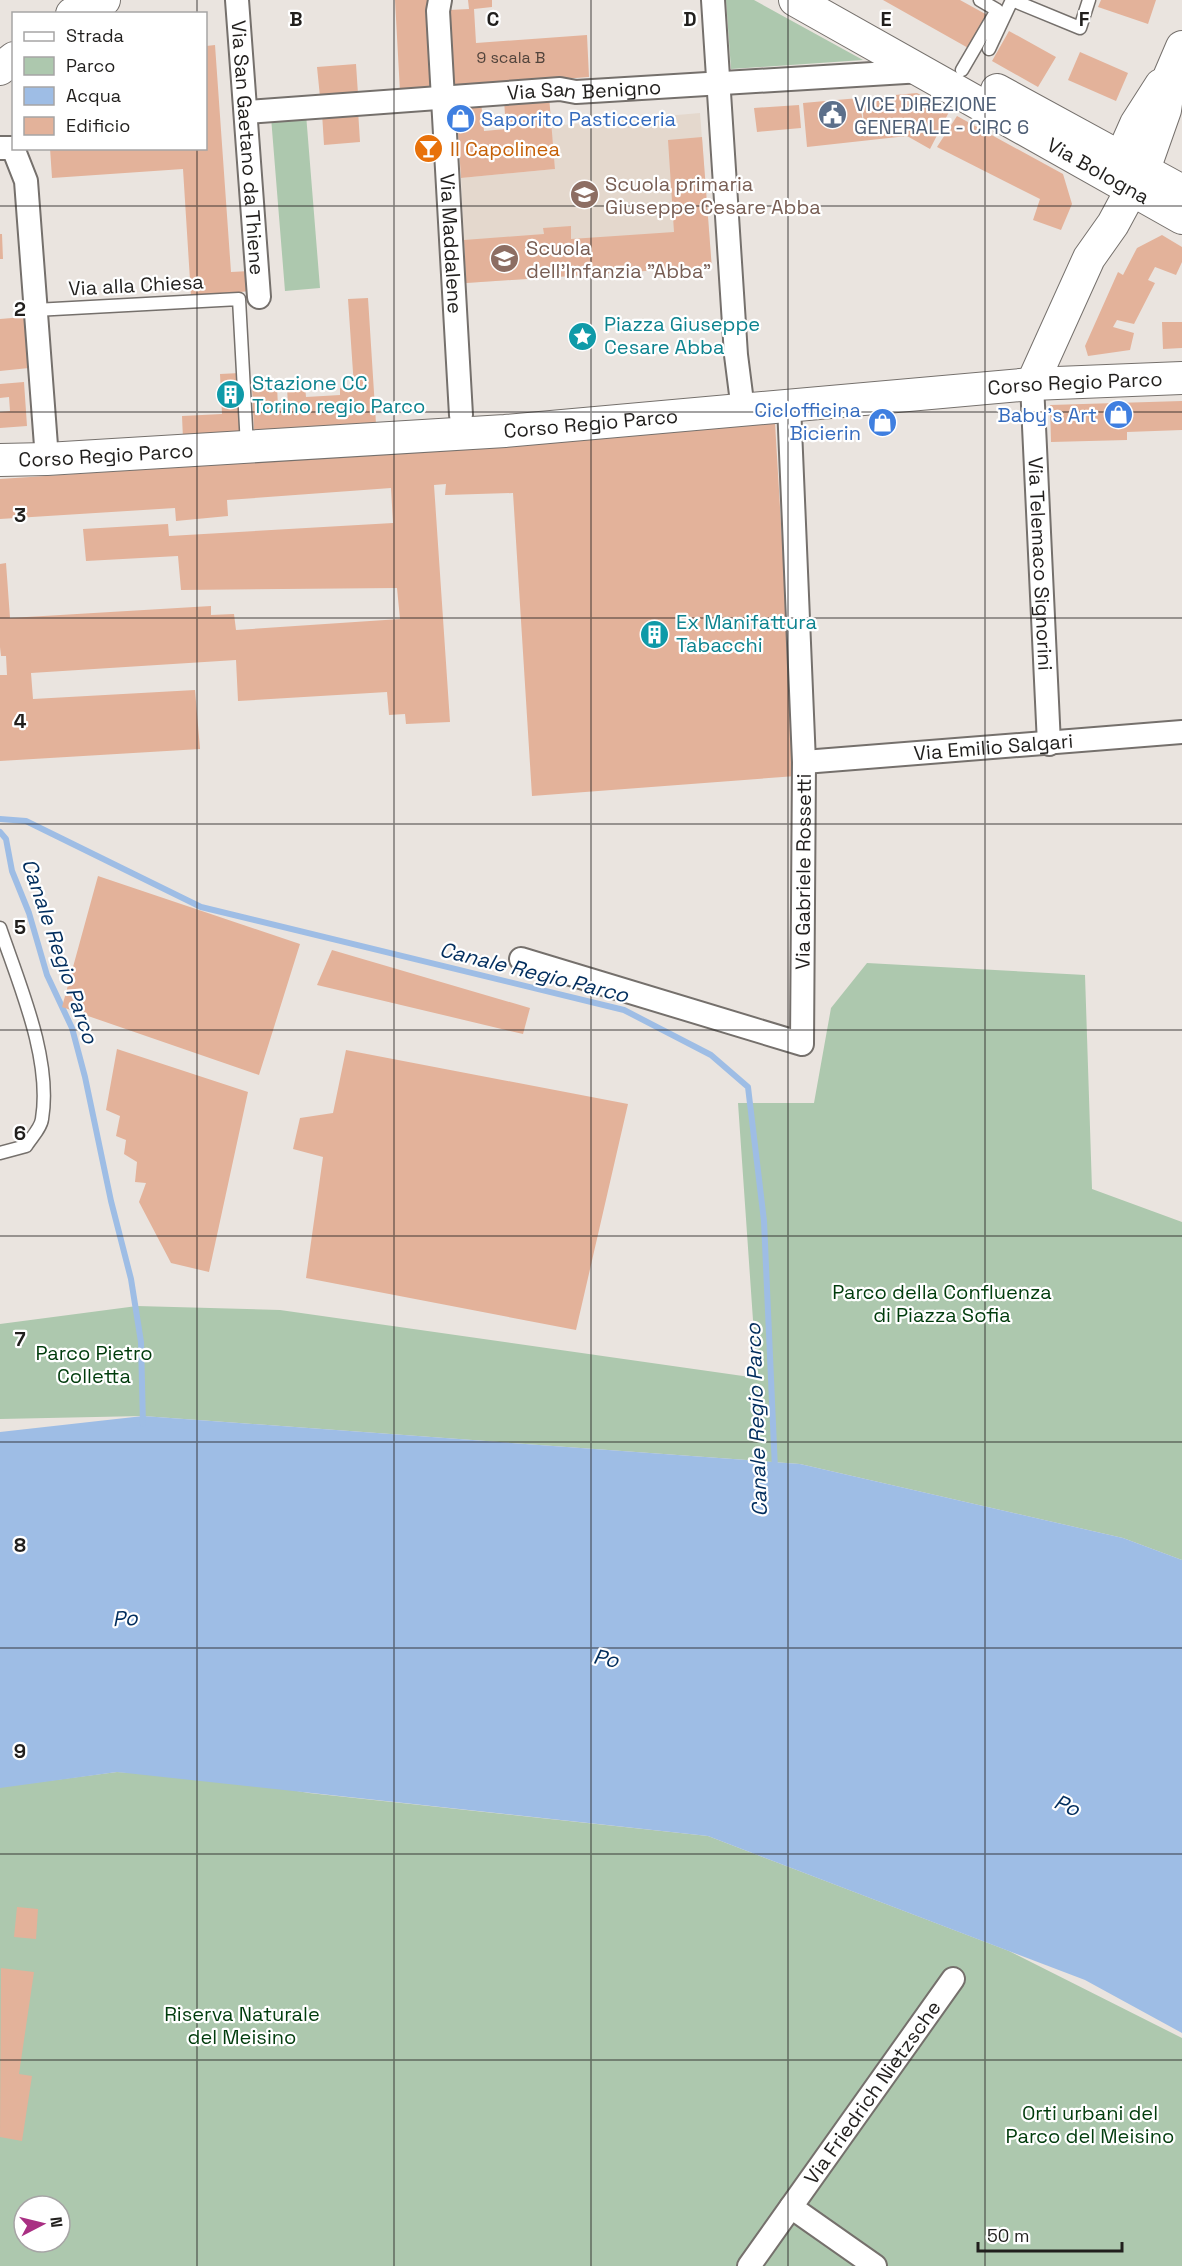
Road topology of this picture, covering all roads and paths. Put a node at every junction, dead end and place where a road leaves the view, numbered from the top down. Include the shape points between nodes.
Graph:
1 (104, 0) edge
2 (237, 0) edge
3 (713, 0) edge
4 (795, 0) edge
5 (837, 0) edge
6 (980, 0) edge
7 (1012, 0) edge
8 (1089, 0) edge
9 (439, 5) edge
10 (77, 12) edge
11 (989, 49) dead end
12 (12, 60) edge
13 (1176, 61) edge
14 (0, 69) edge
15 (962, 70) junction
16 (922, 71) junction
17 (717, 81) junction
18 (442, 98) junction
19 (246, 112) junction
20 (14, 150) edge
21 (1127, 174) junction
22 (1182, 191) edge
23 (1182, 218) edge
24 (249, 298) junction
25 (35, 310) junction
26 (1182, 378) edge
27 (1032, 384) junction
28 (789, 405) junction
29 (743, 410) junction
30 (461, 415) dead end
31 (247, 447) junction
32 (47, 459) junction
33 (0, 460) edge
34 (1182, 732) edge
35 (1049, 744) junction
36 (804, 762) junction
37 (0, 928) edge
38 (521, 959) dead end
39 (0, 1153) edge
40 (953, 1979) dead end
41 (791, 2207) junction
42 (749, 2266) edge
43 (875, 2266) edge

1 - 10 street
2 - 19 street, Via San Gaetano da Thiene
3 - 17 street
4 - 16 street, Via Bologna
5 - 15 street, Via Bologna
6 - 15 lane via 997,10
7 - 8 lane via 1080,28
7 - 11 lane
9 - 18 street, Via Maddalene
12 - 14 street
13 - 21 street via 1151,96
15 - 21 street, Via Bologna
16 - 17 street, Via San Benigno
16 - 21 street, Via Bologna
17 - 18 street, Via San Benigno
17 - 29 street
18 - 19 street, Via San Benigno
18 - 30 street, Via Maddalene
19 - 24 street, Via San Gaetano da Thiene
20 - 25 street via 26,181
21 - 22 street, Via Bologna
21 - 23 street, Via Bologna
21 - 27 street via 1092,231 1089,258
24 - 25 lane, Via alla Chiesa
24 - 31 lane, Via San Gaetano da Thiene
25 - 32 street
26 - 27 street, Corso Regio Parco
27 - 28 street, Corso Regio Parco
27 - 35 street, Via Telemaco Signorini
28 - 29 street, Corso Regio Parco
28 - 36 street, Via Gabriele Rossetti
29 - 31 street, Corso Regio Parco via 505,431
31 - 32 street, Corso Regio Parco
32 - 33 street, Corso Regio Parco
34 - 35 street, Via Emilio Salgari
35 - 36 street, Via Emilio Salgari
36 - 38 street, Via Gabriele Rossetti via 802,1044
37 - 39 lane via 24,998 44,1077 42,1121 26,1146
40 - 41 street, Via Friedrich Nietzsche
41 - 42 street, Via Friedrich Nietzsche
41 - 43 street

